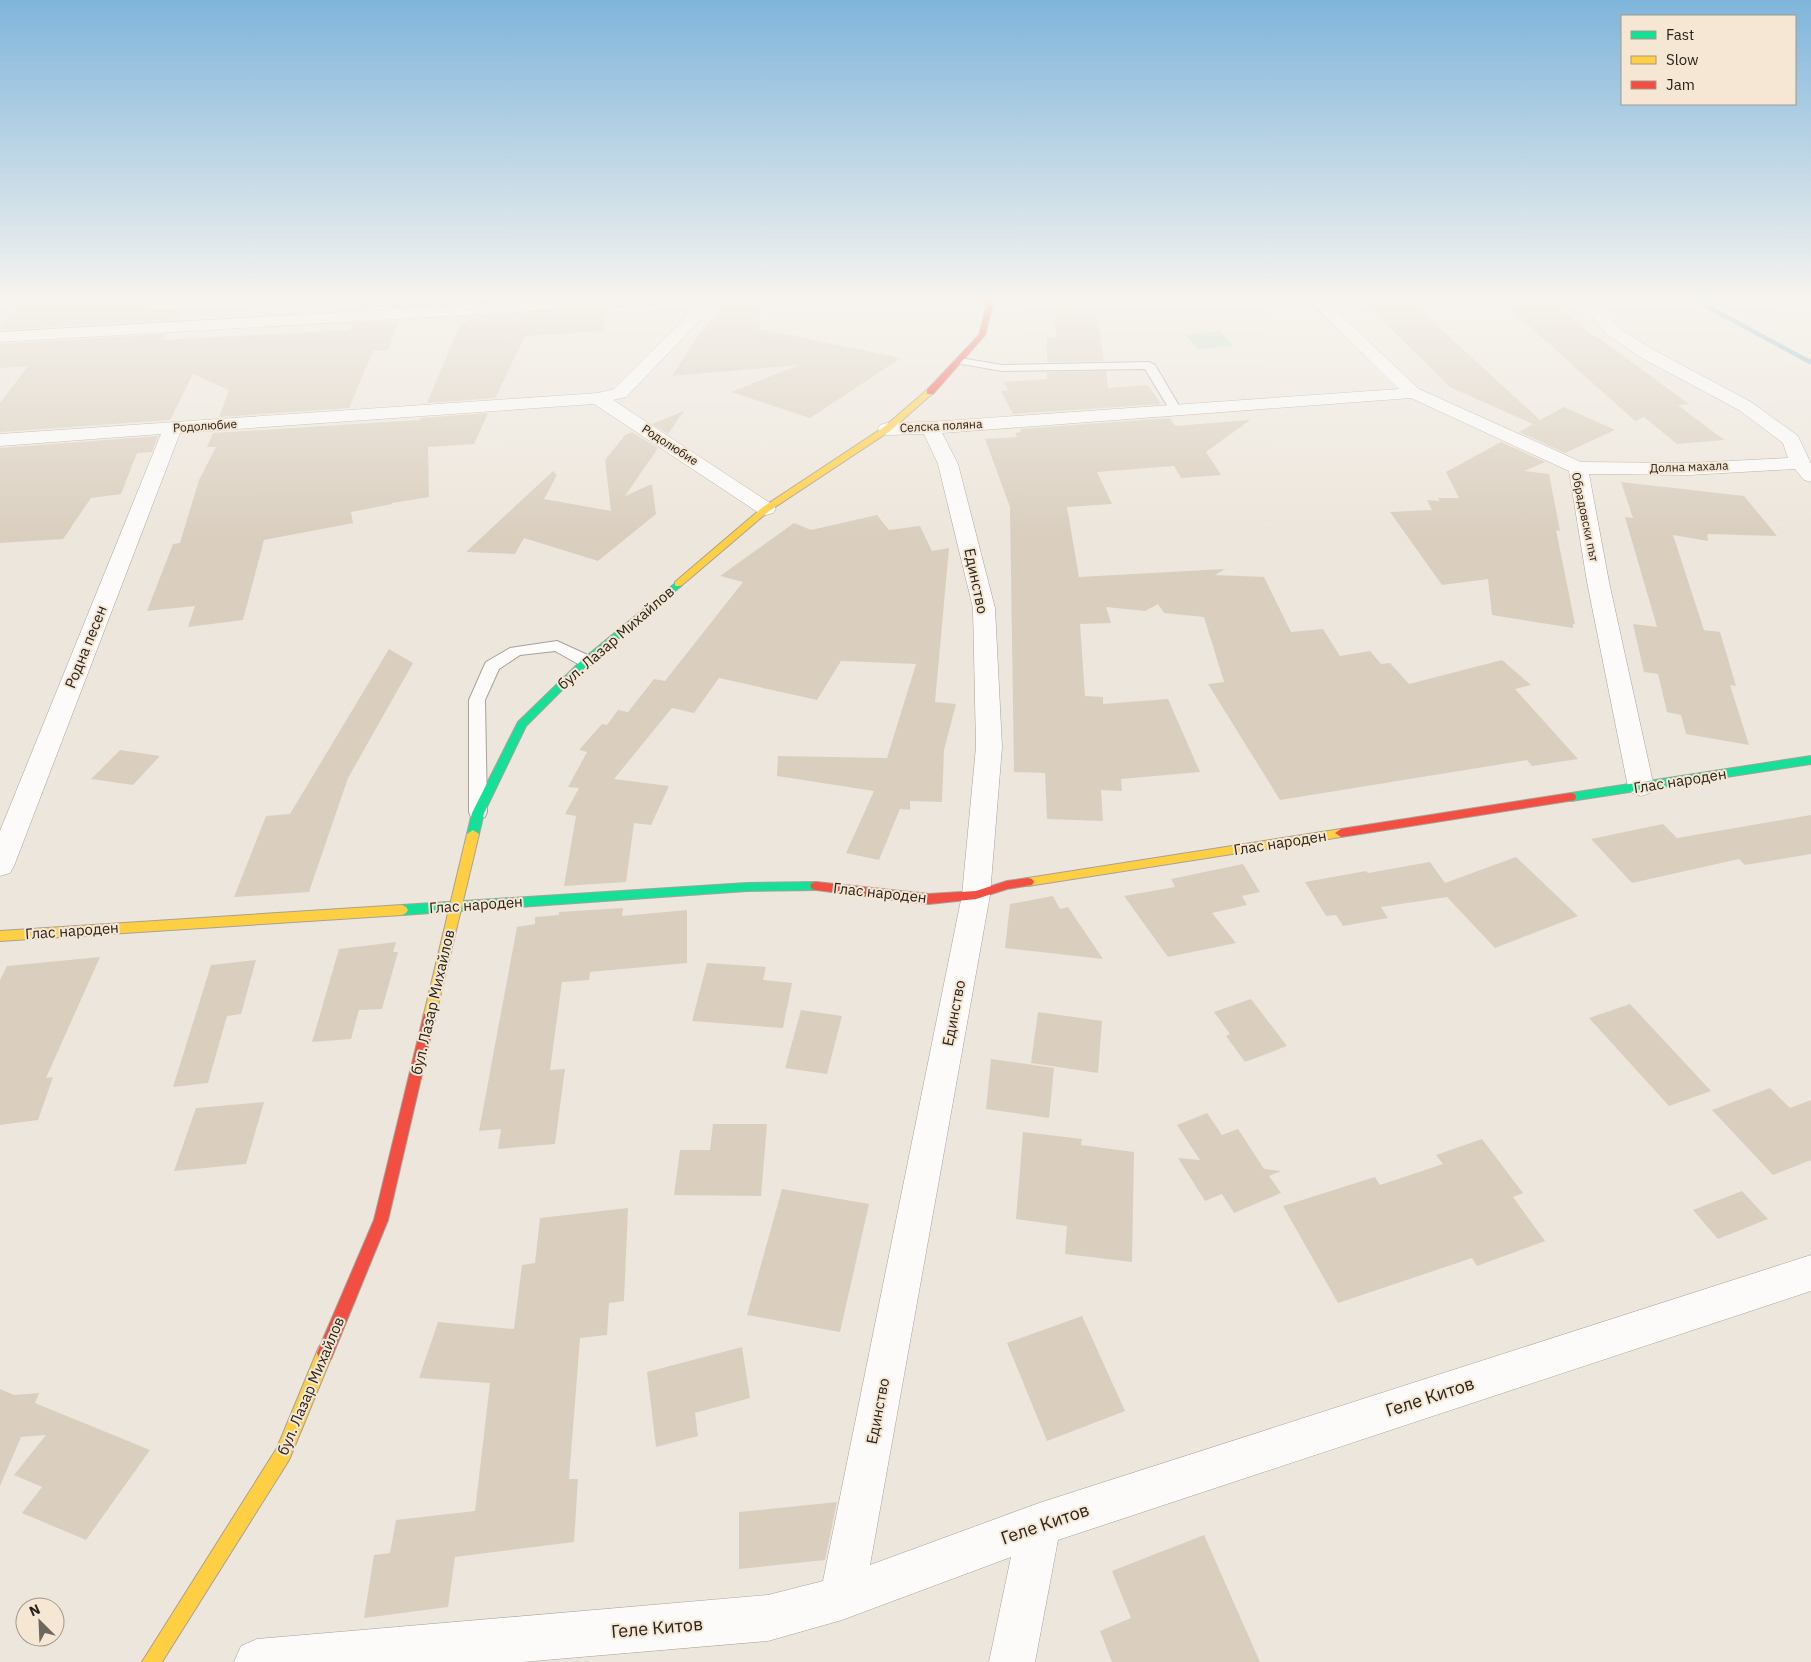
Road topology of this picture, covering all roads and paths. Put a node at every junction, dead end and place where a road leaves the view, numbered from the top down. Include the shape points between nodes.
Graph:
1 (636, 377) edge
2 (945, 377) edge
3 (1156, 377) edge
4 (1396, 377) edge
5 (1693, 377) edge
6 (1413, 393) junction
7 (598, 398) junction
8 (1175, 409) junction
9 (172, 428) junction
10 (930, 428) junction
11 (888, 429) junction
12 (0, 440) edge
13 (1578, 468) junction
14 (1805, 470) edge
15 (766, 509) junction
16 (586, 661) junction
17 (1811, 760) edge
18 (1641, 787) junction
19 (478, 813) junction
20 (0, 866) edge
21 (976, 895) junction
22 (456, 906) junction
23 (0, 936) edge
24 (1811, 1273) edge
25 (1039, 1525) junction
26 (842, 1598) junction
27 (151, 1662) edge
28 (258, 1662) edge
29 (1012, 1662) edge

1 - 7 street via 620,393
2 - 11 street, бул. Лазар Михайлов
3 - 8 lane
4 - 6 street, Обрадовски път
5 - 14 street, Долна махала via 1745,406 1791,440
6 - 8 street, Селска поляна
6 - 13 street, Обрадовски път
7 - 9 street, Родолюбие
7 - 15 street, Родолюбие
8 - 10 street, Селска поляна
9 - 12 street, Родолюбие
9 - 20 street, Родна песен
10 - 11 street, Селска поляна
10 - 21 street, Единство via 948,464 984,608 989,747
11 - 15 street, бул. Лазар Михайлов
13 - 14 street, Долна махала
13 - 18 street, Обрадовски път
15 - 16 street, бул. Лазар Михайлов
16 - 19 street, бул. Лазар Михайлов via 522,724
16 - 19 lane via 557,646 516,651 492,666 477,700
17 - 18 street, Глас народен
18 - 21 street, Глас народен via 1007,885
19 - 22 street, бул. Лазар Михайлов
21 - 22 street, Глас народен via 929,899 822,886 747,887
21 - 26 street, Единство
22 - 23 street, Глас народен
22 - 27 street, бул. Лазар Михайлов via 381,1220 284,1454
24 - 25 street, Геле Китов
25 - 26 street, Геле Китов
25 - 29 street
26 - 28 street, Геле Китов via 768,1618

